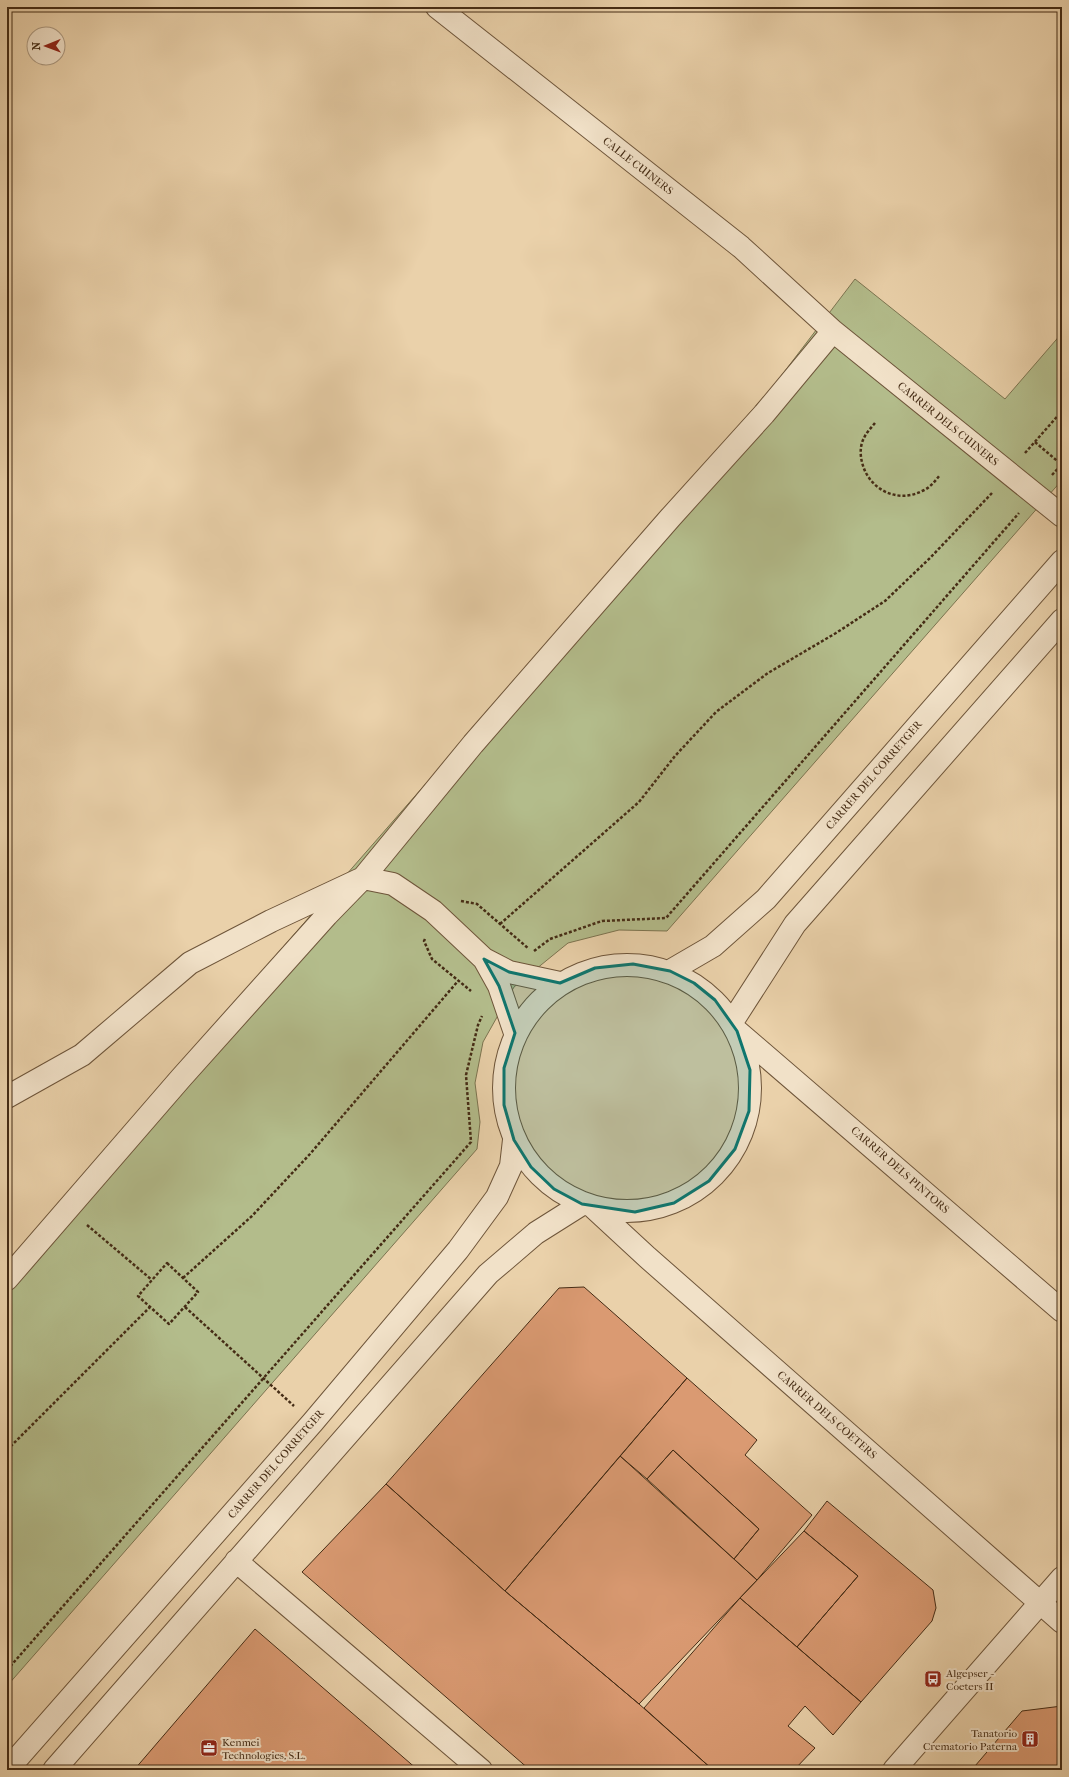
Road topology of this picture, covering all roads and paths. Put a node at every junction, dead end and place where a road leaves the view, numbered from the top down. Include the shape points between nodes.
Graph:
1 (437, 7) edge
2 (833, 332) junction
3 (1062, 411) edge
4 (874, 423) dead end
5 (1035, 442) junction
6 (1025, 454) dead end
7 (1062, 465) edge
8 (940, 474) dead end
9 (1048, 481) dead end
10 (994, 490) dead end
11 (1024, 508) dead end
12 (1062, 516) edge
13 (1062, 560) edge
14 (1062, 620) edge
15 (363, 878) junction
16 (500, 924) dead end
17 (670, 971) junction
18 (504, 979) junction
19 (458, 981) dead end
20 (560, 983) junction
21 (735, 1026) junction
22 (515, 1033) junction
23 (7, 1097) edge
24 (514, 1140) junction
25 (588, 1206) junction
26 (69, 1209) junction
27 (183, 1278) junction
28 (7, 1279) edge
29 (152, 1280) junction
30 (150, 1307) junction
31 (184, 1307) junction
32 (1062, 1311) edge
33 (263, 1378) junction
34 (313, 1422) junction
35 (7, 1450) edge
36 (236, 1561) junction
37 (1062, 1578) edge
38 (1040, 1603) junction
39 (1062, 1622) edge
40 (7, 1670) edge
41 (7, 1770) edge
42 (54, 1770) edge
43 (481, 1770) edge
44 (894, 1770) edge

1 - 2 street, CALLE CUINERS via 741,247
2 - 12 street, CARRER DELS CUINERS
2 - 15 street via 473,744
3 - 5 path
4 - 8 path via 864,438 860,455 864,471 872,483 885,493 902,496 922,492
5 - 6 path
5 - 7 path
7 - 9 path
10 - 16 path via 885,601 768,673 716,712 675,756 639,802
11 - 18 path via 666,918 602,921 550,938
13 - 17 street, CARRER DEL CORRETGER via 766,899 713,946
14 - 21 street via 795,924
15 - 18 street via 393,884 433,911
15 - 23 street via 190,963 82,1055
15 - 26 street via 187,1072
17 - 20 street via 632,964 594,968
17 - 21 street via 694,983 715,1000
18 - 20 street
18 - 22 street
18 - 33 path via 478,1025 466,1075 471,1142
19 - 27 path via 310,1154 252,1216
20 - 22 street via 534,1005
21 - 25 street via 750,1070 749,1111 735,1149 714,1176 674,1203 634,1212
21 - 32 street, CARRER DELS PINTORS
22 - 24 street via 504,1068 504,1105
24 - 25 street via 536,1172 554,1188
24 - 34 street, CARRER DEL CORRETGER via 511,1166 498,1197 458,1250
25 - 36 street via 536,1233 488,1274
25 - 38 street, CARRER DELS COETERS
26 - 28 street
26 - 29 path
27 - 29 path via 167,1263
27 - 31 path via 198,1292
29 - 30 path via 138,1296
30 - 31 path via 169,1324
30 - 35 path
31 - 33 path
33 - 34 path
33 - 40 path
34 - 41 street, CARRER DEL CORRETGER
36 - 42 street
36 - 43 street
37 - 38 street
38 - 39 street, CARRER DELS COETERS
38 - 44 street

